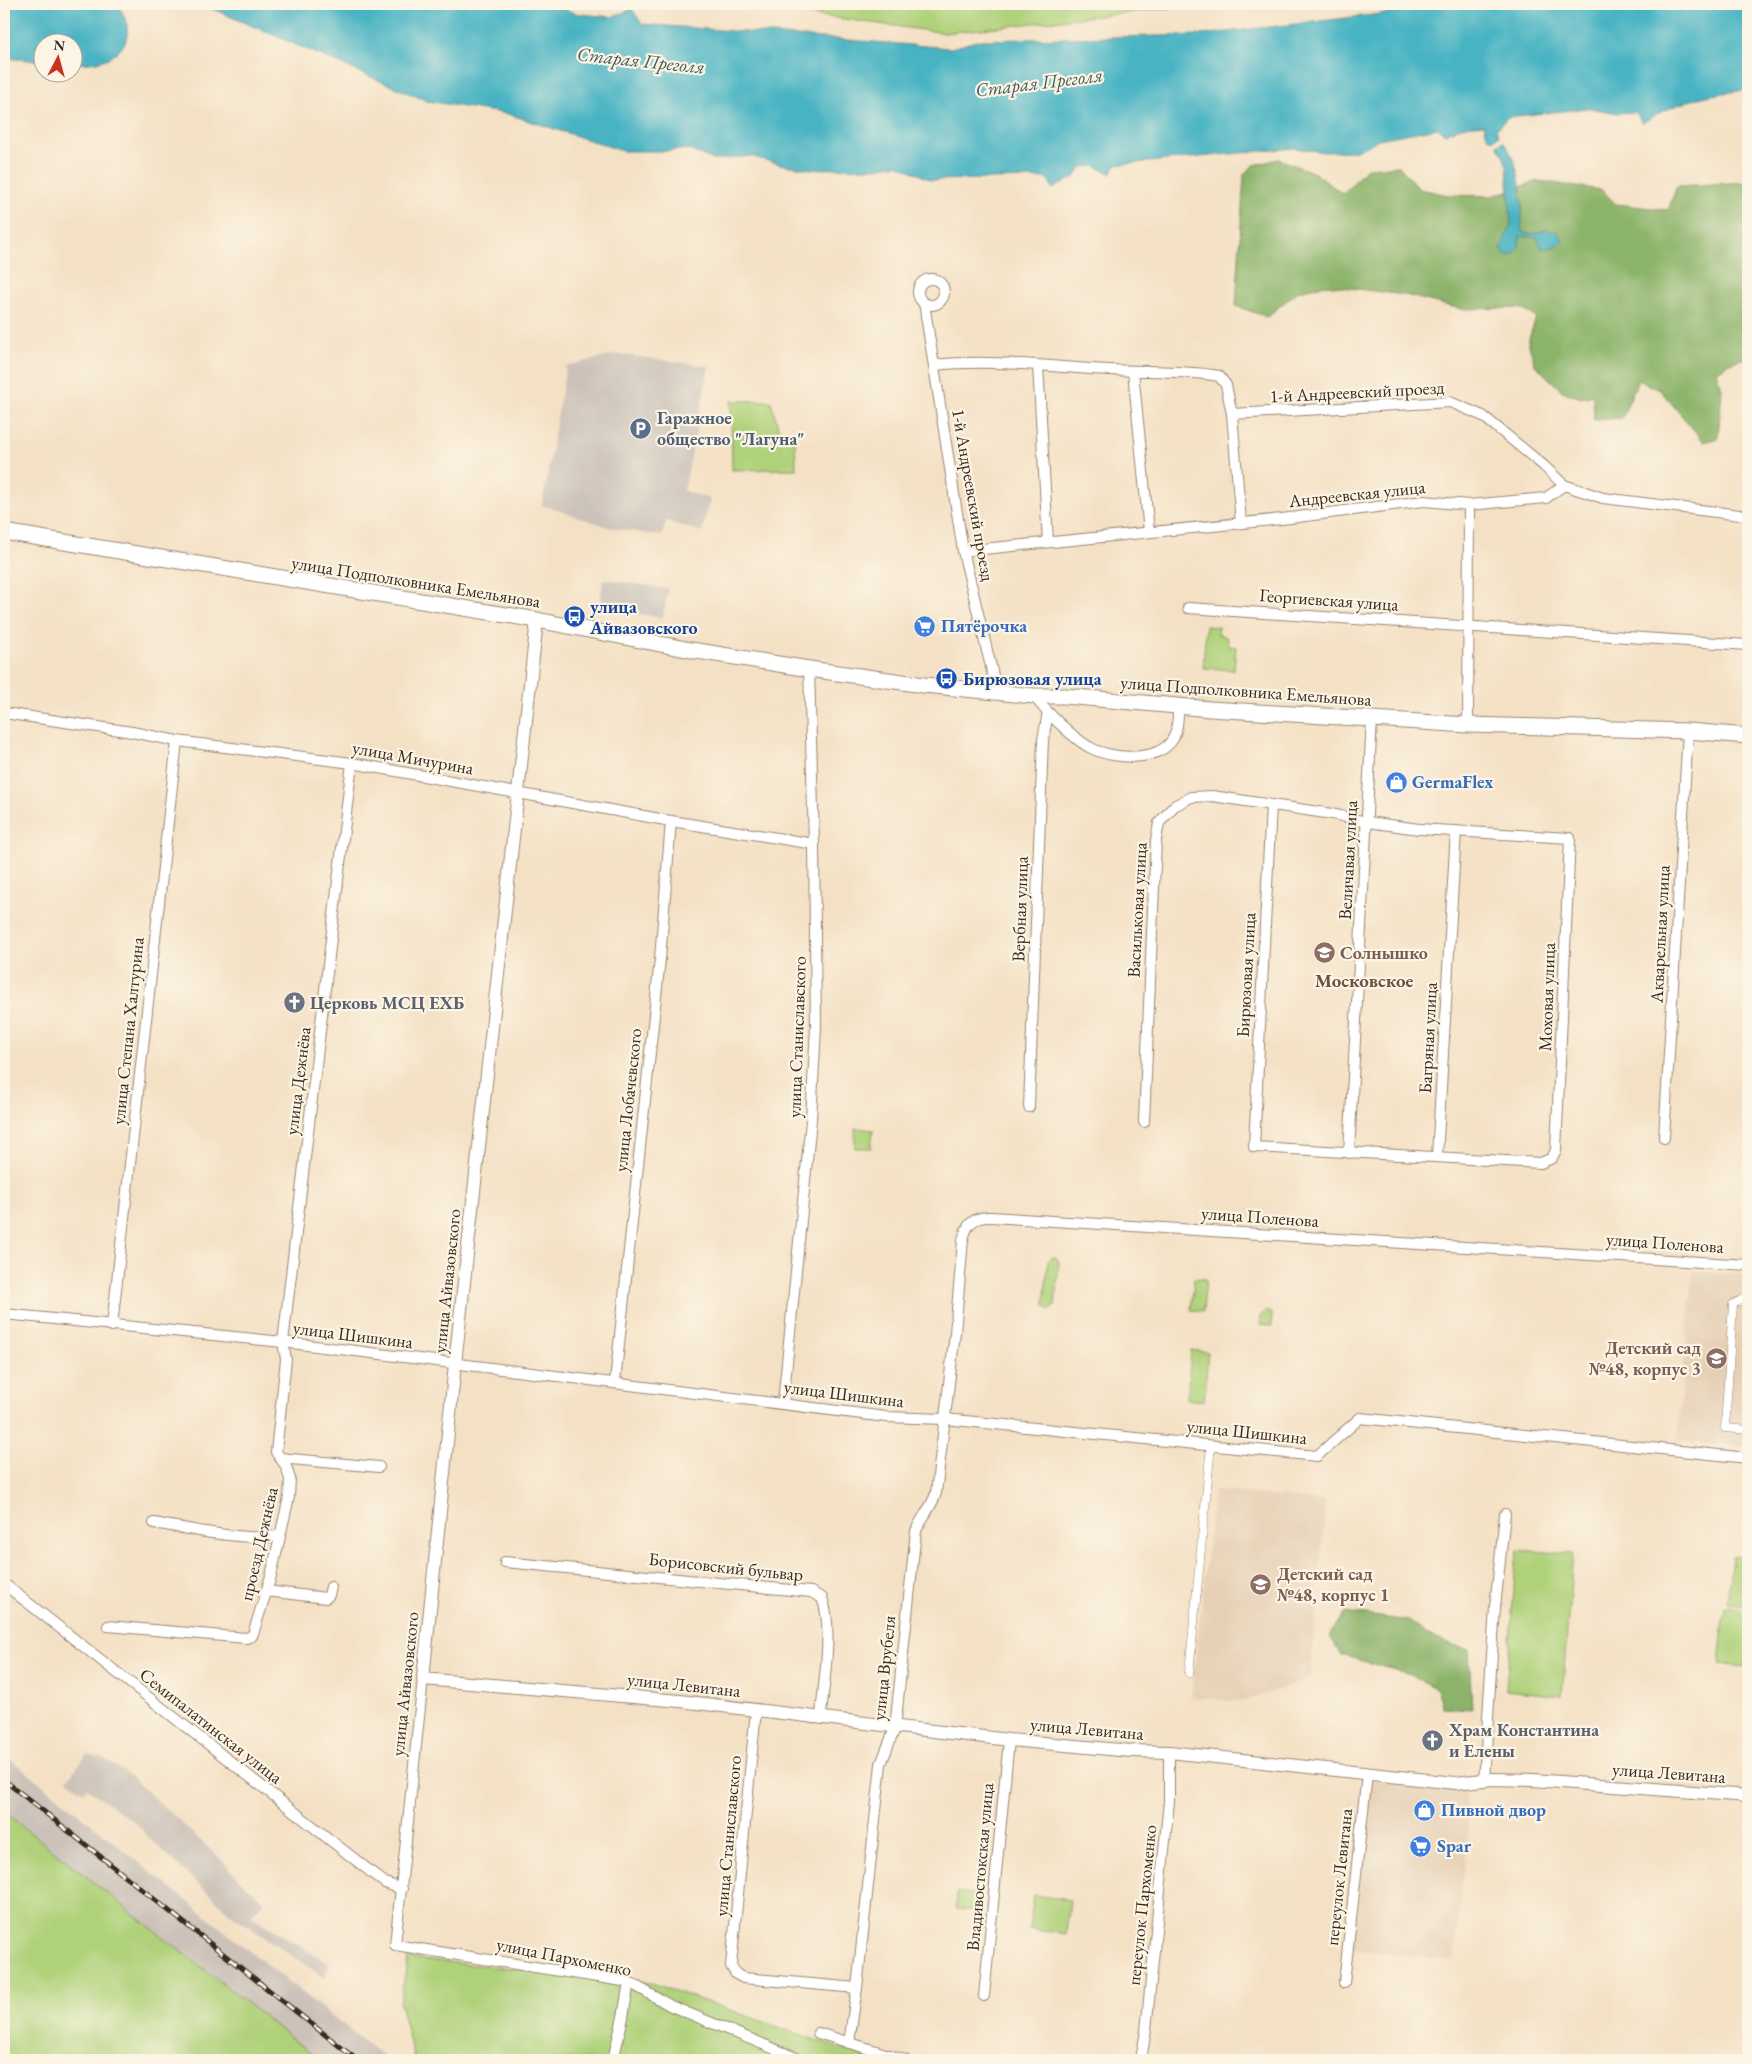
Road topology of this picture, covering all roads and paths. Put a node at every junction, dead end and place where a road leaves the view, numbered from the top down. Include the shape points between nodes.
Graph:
1 (924, 303) dead end
2 (934, 364) junction
3 (1038, 365) junction
4 (1133, 371) junction
5 (1232, 414) junction
6 (1564, 485) junction
7 (1468, 505) junction
8 (1748, 516) edge
9 (1240, 523) junction
10 (4, 532) edge
11 (1149, 532) junction
12 (1048, 542) junction
13 (963, 551) junction
14 (1188, 608) dead end
15 (537, 620) junction
16 (1469, 625) junction
17 (1748, 645) edge
18 (809, 669) junction
19 (997, 692) junction
20 (1034, 696) junction
21 (1177, 706) junction
22 (1048, 712) junction
23 (4, 714) edge
24 (1372, 719) junction
25 (1468, 725) junction
26 (1688, 732) junction
27 (1748, 736) edge
28 (177, 741) junction
29 (352, 763) junction
30 (518, 793) junction
31 (1271, 805) junction
32 (671, 821) junction
33 (1367, 822) junction
34 (1456, 831) junction
35 (814, 844) junction
36 (1029, 1107) dead end
37 (1144, 1122) dead end
38 (1664, 1138) dead end
39 (1254, 1147) joint
40 (1349, 1153) junction
41 (1437, 1157) junction
42 (1748, 1265) edge
43 (1748, 1297) edge
44 (4, 1314) edge
45 (112, 1326) junction
46 (283, 1342) junction
47 (455, 1364) junction
48 (615, 1382) junction
49 (783, 1404) junction
50 (945, 1419) junction
51 (1748, 1430) edge
52 (1211, 1446) junction
53 (280, 1458) junction
54 (1748, 1458) edge
55 (379, 1467) dead end
56 (1505, 1514) dead end
57 (154, 1523) dead end
58 (280, 1535) junction
59 (505, 1562) dead end
60 (4, 1584) edge
61 (331, 1587) dead end
62 (266, 1590) junction
63 (108, 1626) dead end
64 (1189, 1673) dead end
65 (423, 1679) junction
66 (756, 1710) junction
67 (821, 1717) junction
68 (896, 1728) junction
69 (1009, 1740) junction
70 (1170, 1752) junction
71 (1367, 1774) junction
72 (1484, 1781) junction
73 (1748, 1796) edge
74 (402, 1889) junction
75 (395, 1945) joint
76 (629, 1982) junction
77 (1344, 1982) dead end
78 (857, 1988) junction
79 (984, 1996) dead end
80 (818, 2033) dead end
81 (849, 2043) junction
82 (613, 2060) edge
83 (802, 2060) edge
84 (905, 2060) edge
85 (1141, 2060) edge

1 - 2 street, 1-й Андреевский проезд
2 - 3 street via 968,361
2 - 13 street, 1-й Андреевский проезд
3 - 4 street
3 - 12 street
4 - 5 street via 1219,376 1226,385
4 - 11 street
5 - 6 street, 1-й Андреевский проезд via 1450,402 1483,416
5 - 9 street
6 - 7 street, Андреевская улица via 1546,498
6 - 8 street via 1603,498
7 - 9 street, Андреевская улица via 1424,501
7 - 16 street
9 - 11 street, Андреевская улица
10 - 15 main road, улица Подполковника Емельянова
11 - 12 street, Андреевская улица
12 - 13 street, Андреевская улица
13 - 19 street, 1-й Андреевский проезд
14 - 16 street, Георгиевская улица
15 - 18 main road, улица Подполковника Емельянова
15 - 30 street, улица Айвазовского
16 - 17 street, Георгиевская улица
16 - 25 street
18 - 19 main road, улица Подполковника Емельянова
18 - 35 street, улица Станиславского
19 - 20 main road, улица Подполковника Емельянова
20 - 21 main road, улица Подполковника Емельянова
20 - 22 street
21 - 22 street via 1176,732 1169,746 1156,754 1136,756 1109,754 1090,747
21 - 24 main road, улица Подполковника Емельянова
22 - 36 street, Вербная улица via 1043,740
23 - 28 street, улица Мичурина
24 - 25 main road, улица Подполковника Емельянова
24 - 33 street, Величавая улица
25 - 26 main road, улица Подполковника Емельянова
26 - 27 main road, улица Подполковника Емельянова
26 - 38 street, Акварельная улица
28 - 29 street, улица Мичурина
28 - 45 street, улица Степана Халтурина
29 - 30 street, улица Мичурина
29 - 46 street, улица Дежнёва
30 - 32 street, улица Мичурина
30 - 47 street, улица Айвазовского
31 - 33 street, Моховая улица
31 - 37 street, Васильковая улица via 1212,796 1191,797 1174,806 1159,823
31 - 39 street, Бирюзовая улица
32 - 35 street, улица Мичурина
32 - 48 street, улица Лобачевского via 660,959
33 - 34 street, Моховая улица
33 - 40 street, Величавая улица
34 - 41 street, Багряная улица
34 - 41 street, Моховая улица via 1570,838 1556,1150 1552,1158 1541,1163
35 - 49 street, улица Станиславского via 816,1036 811,1120
39 - 40 street, Моховая улица
40 - 41 street, Моховая улица
42 - 50 street, улица Поленова via 985,1217 973,1220 965,1231
43 - 51 street via 1733,1304 1725,1428
44 - 45 street, улица Шишкина
45 - 46 street, улица Шишкина
46 - 47 street, улица Шишкина
46 - 53 street, проезд Дежнёва via 286,1359 276,1452
47 - 48 street, улица Шишкина
47 - 65 street, улица Айвазовского
48 - 49 street, улица Шишкина
49 - 50 street, улица Шишкина via 886,1417
50 - 52 street, улица Шишкина
50 - 68 street, улица Врубеля via 936,1494 916,1531
52 - 54 street, улица Шишкина via 1317,1456 1360,1418
52 - 64 street
53 - 55 street
53 - 58 street, проезд Дежнёва via 290,1479
56 - 72 street via 1495,1607
57 - 58 street via 249,1536
58 - 62 street, проезд Дежнёва
59 - 67 street, Борисовский бульвар via 811,1592 822,1598 826,1608
60 - 74 street, Семипалатинская улица via 385,1883
61 - 62 street via 326,1598
62 - 63 street, проезд Дежнёва via 252,1636 240,1638
65 - 66 street, улица Левитана
65 - 74 street, улица Айвазовского
66 - 67 street, улица Левитана
66 - 78 street, улица Станиславского via 731,1966 743,1978
67 - 68 street, улица Левитана
68 - 69 street, улица Левитана
68 - 78 street, улица Врубеля via 881,1764
69 - 70 street, улица Левитана
69 - 79 street, Владивостокская улица
70 - 71 street, улица Левитана
70 - 85 street, переулок Пархоменко via 1167,1819
71 - 72 street, улица Левитана via 1455,1783
71 - 77 street, переулок Левитана
72 - 73 street, улица Левитана via 1533,1780
74 - 75 street, улица Айвазовского
75 - 76 street, улица Пархоменко
76 - 82 street
76 - 83 street, улица Пархоменко via 671,2006
78 - 81 street, улица Врубеля
80 - 81 street
81 - 84 street

